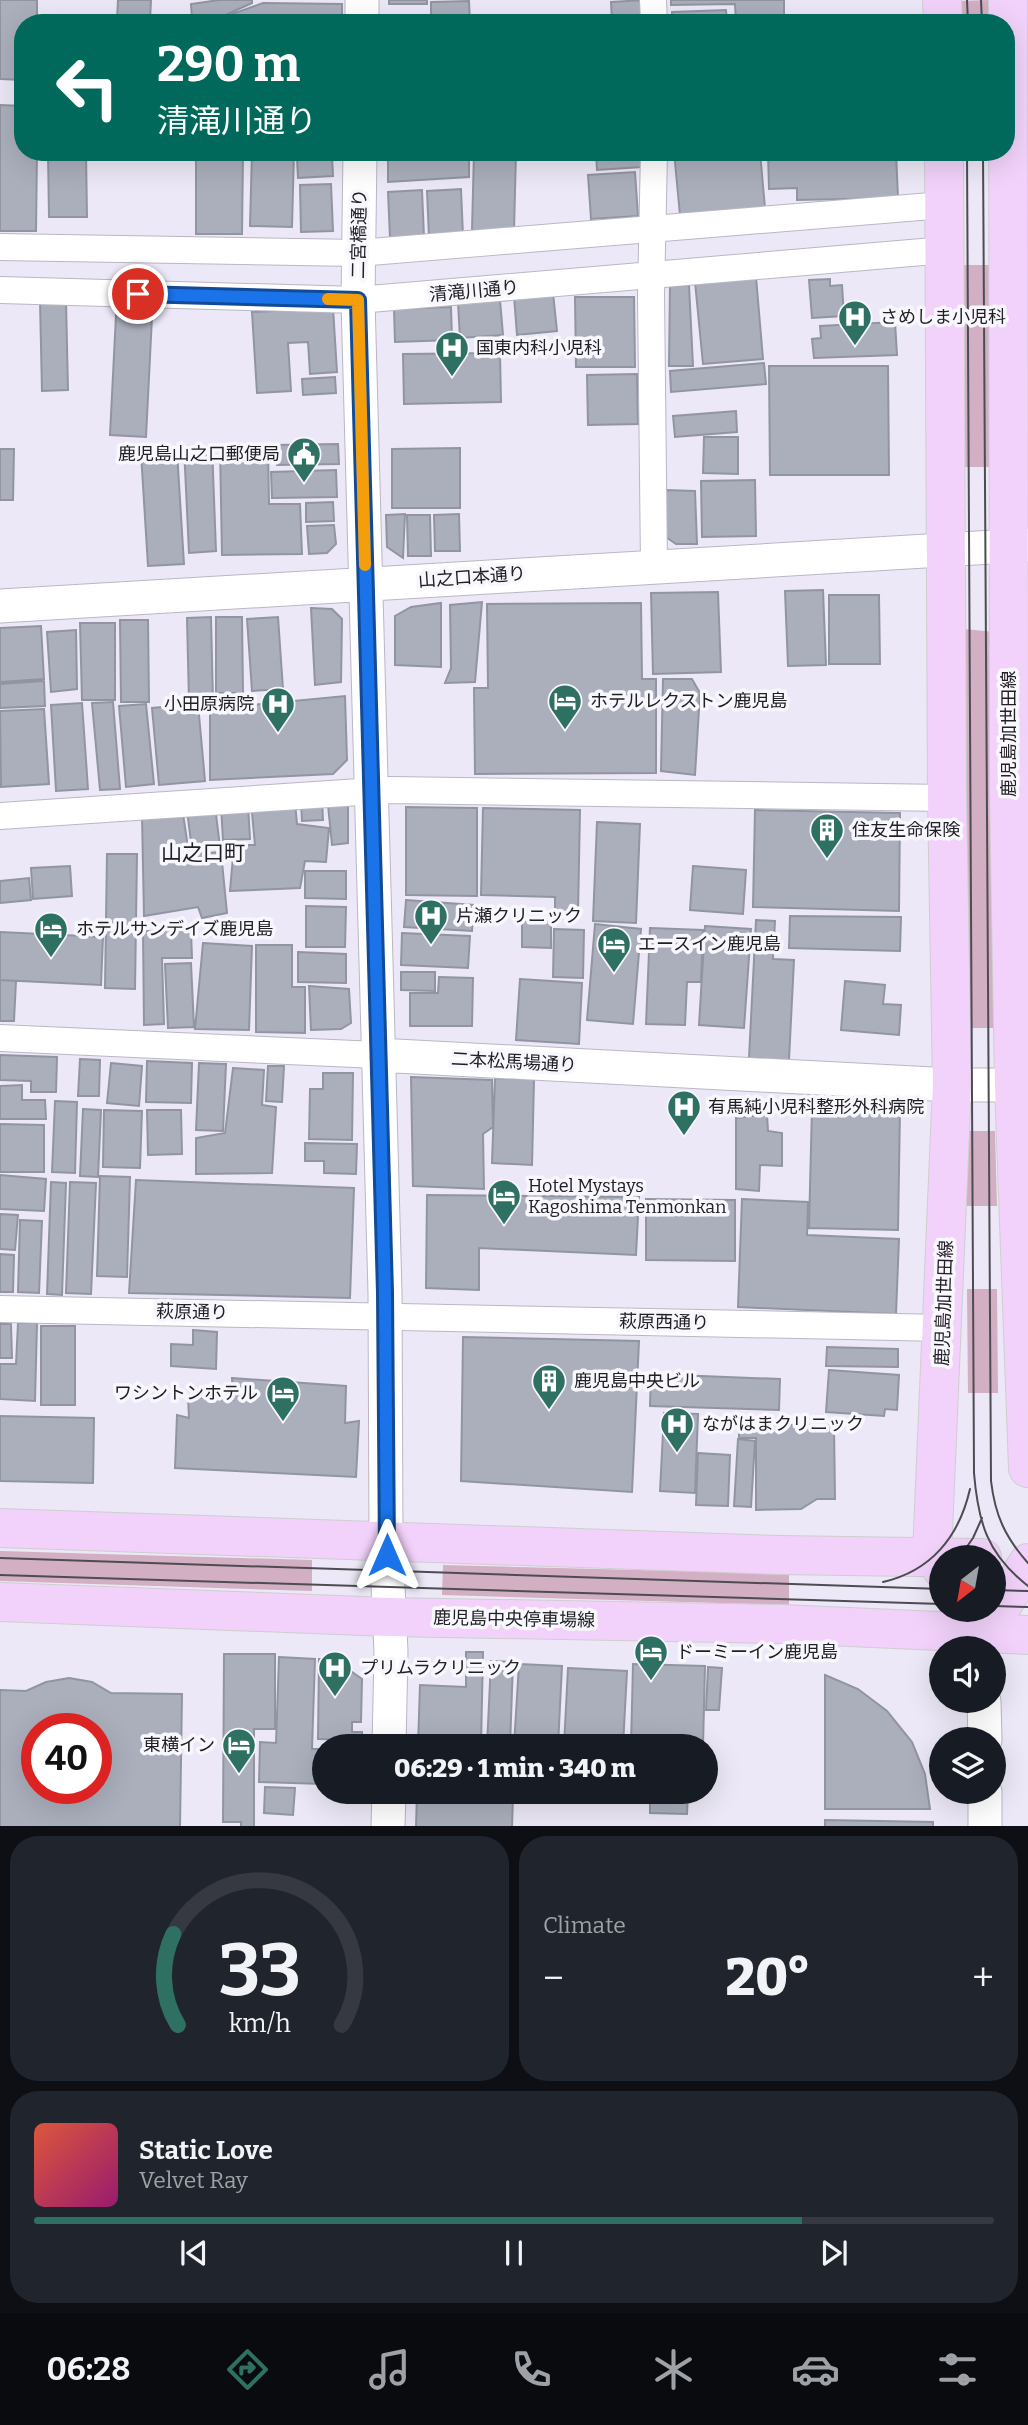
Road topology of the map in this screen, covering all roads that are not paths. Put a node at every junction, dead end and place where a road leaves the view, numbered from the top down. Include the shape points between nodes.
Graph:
1 (1015, 151) edge
2 (360, 161) edge
3 (654, 161) edge
4 (944, 161) edge
5 (1017, 194) edge
6 (944, 205) junction
7 (654, 231) junction
8 (1018, 243) edge
9 (0, 247) edge
10 (91, 248) junction
11 (946, 250) junction
12 (358, 253) junction
13 (651, 277) junction
14 (0, 290) edge
15 (87, 292) junction
16 (358, 300) junction
17 (1018, 546) edge
18 (945, 550) junction
19 (654, 566) junction
20 (366, 583) junction
21 (0, 606) edge
22 (372, 791) junction
23 (1019, 793) edge
24 (947, 798) junction
25 (0, 816) edge
26 (0, 1038) edge
27 (377, 1055) junction
28 (952, 1085) junction
29 (1021, 1085) edge
30 (0, 1308) edge
31 (385, 1316) junction
32 (944, 1328) junction
33 (1027, 1347) edge
34 (1028, 1468) edge
35 (0, 1528) edge
36 (386, 1540) junction
37 (938, 1545) edge
38 (1006, 1559) edge
39 (929, 1562) edge
40 (1028, 1562) edge
41 (0, 1602) edge
42 (389, 1617) junction
43 (979, 1631) edge
44 (1028, 1635) edge
45 (389, 1734) edge
46 (388, 1804) edge
47 (985, 1804) edge
48 (388, 1826) edge
49 (985, 1826) edge

1 - 5 main road, 鹿児島加世田線
2 - 12 street, 二宮橋通り
3 - 7 street
4 - 6 main road, 鹿児島加世田線
5 - 8 main road, 鹿児島加世田線
6 - 7 street
6 - 11 main road, 鹿児島加世田線
7 - 12 street
7 - 13 street
8 - 17 main road, 鹿児島加世田線
9 - 10 street
10 - 12 street
10 - 15 street
11 - 13 street, 清滝川通り
11 - 18 main road, 鹿児島加世田線
12 - 16 street, 二宮橋通り
13 - 16 street, 清滝川通り
13 - 19 street
14 - 15 street, 清滝川通り
15 - 16 street, 清滝川通り
16 - 20 street, 二宮橋通り
17 - 18 street, 山之口本通り
17 - 23 main road, 鹿児島加世田線
18 - 19 street, 山之口本通り
18 - 24 main road, 鹿児島加世田線
19 - 20 street, 山之口本通り
20 - 21 street, 山之口本通り
20 - 22 street, 二宮橋通り
22 - 24 street
22 - 25 street
22 - 27 street, 二宮橋通り
23 - 29 main road, 鹿児島加世田線
24 - 28 main road, 鹿児島加世田線
26 - 27 street, 二本松馬場通り
27 - 28 street, 二本松馬場通り
27 - 31 street, 二宮橋通り
28 - 29 street, 二本松馬場通り
28 - 32 main road, 鹿児島加世田線
29 - 33 main road, 鹿児島加世田線
30 - 31 street, 萩原通り
31 - 32 street, 萩原西通り
31 - 36 street, 二宮橋通り
32 - 37 main road, 鹿児島加世田線
33 - 34 main road, 鹿児島加世田線
35 - 36 main road
36 - 39 main road
36 - 42 street, 二宮橋通り
38 - 40 main road
40 - 43 main road
41 - 42 main road, 鹿児島中央停車場線
42 - 43 main road, 鹿児島中央停車場線
42 - 45 street, 二宮橋通り
43 - 44 main road, 鹿児島中央停車場線
46 - 48 street
47 - 49 street

